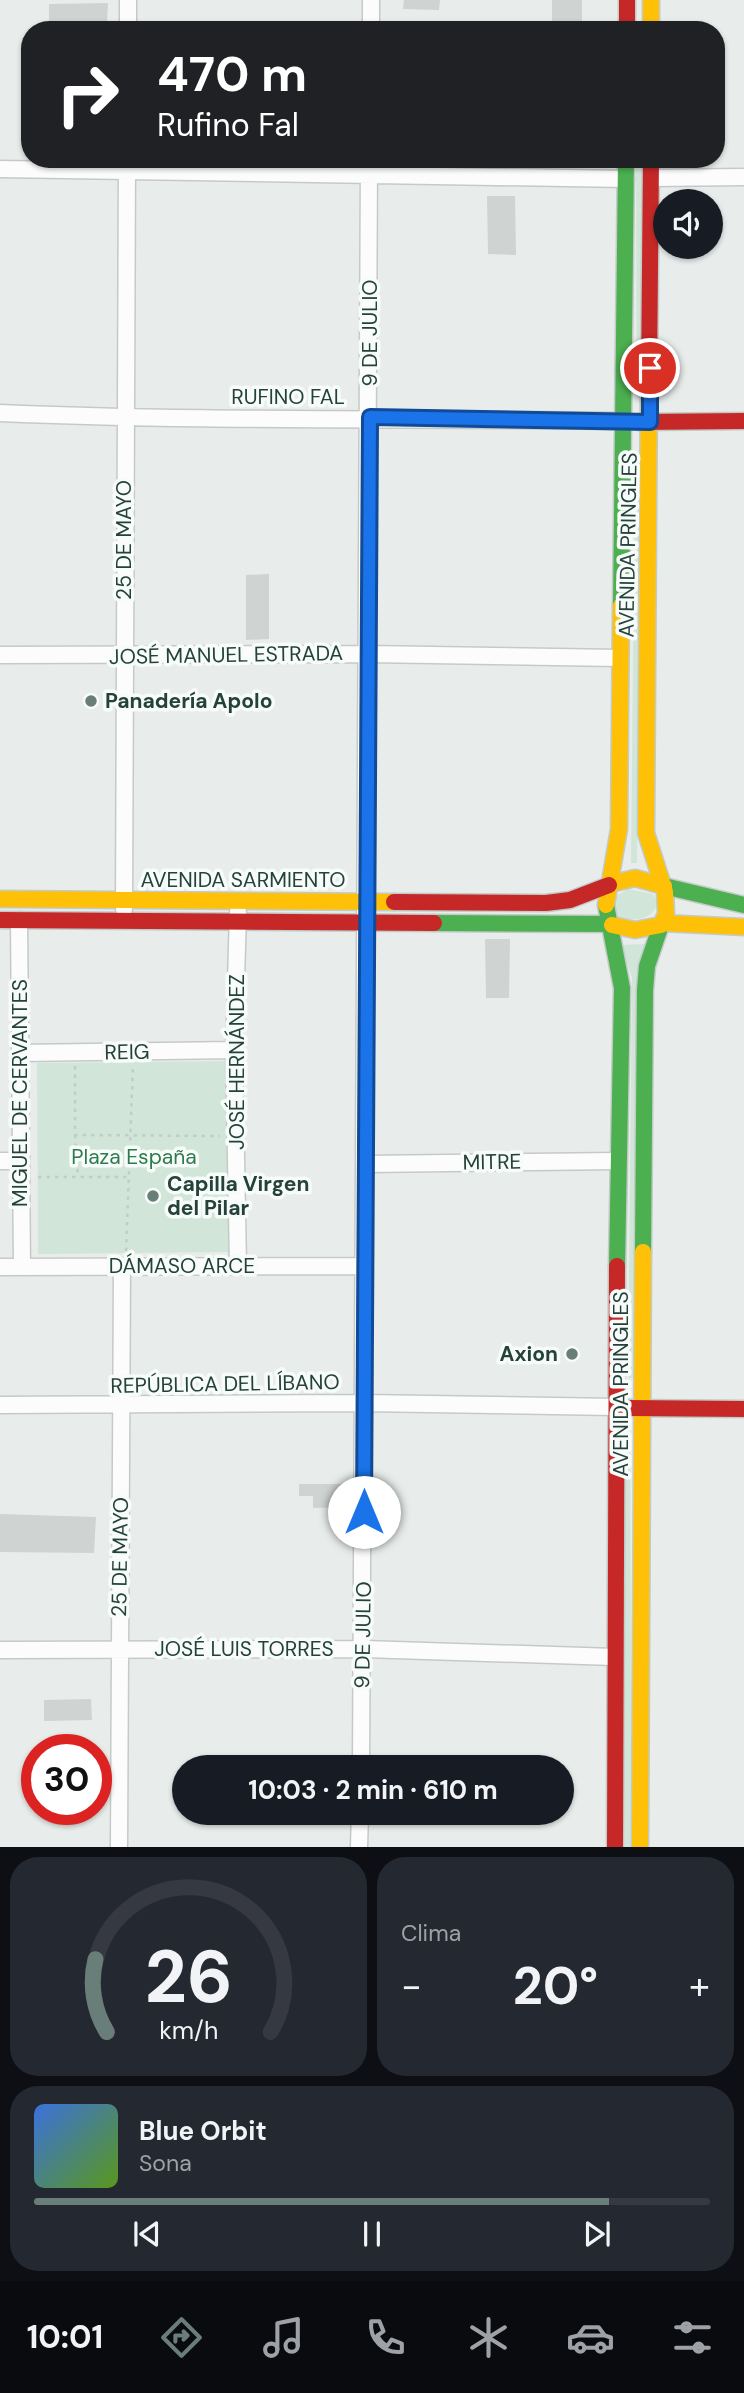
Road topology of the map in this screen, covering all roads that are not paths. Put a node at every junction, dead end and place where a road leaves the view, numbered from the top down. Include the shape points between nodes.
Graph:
1 (128, 0) edge
2 (371, 0) edge
3 (627, 0) edge
4 (651, 0) edge
5 (128, 21) edge
6 (371, 21) edge
7 (627, 21) edge
8 (651, 21) edge
9 (42, 168) edge
10 (127, 168) edge
11 (369, 168) edge
12 (390, 168) edge
13 (626, 168) edge
14 (651, 168) edge
15 (0, 169) edge
16 (744, 177) edge
17 (652, 178) junction
18 (626, 179) junction
19 (0, 412) edge
20 (370, 417) junction
21 (124, 418) junction
22 (623, 421) junction
23 (744, 421) edge
24 (650, 422) junction
25 (368, 654) junction
26 (0, 655) edge
27 (123, 657) junction
28 (619, 658) junction
29 (610, 884) junction
30 (664, 886) junction
31 (0, 899) edge
32 (238, 900) junction
33 (122, 901) junction
34 (367, 901) junction
35 (744, 905) edge
36 (0, 920) edge
37 (19, 920) junction
38 (125, 921) junction
39 (238, 922) junction
40 (367, 923) junction
41 (612, 924) junction
42 (662, 924) junction
43 (744, 927) edge
44 (234, 1050) junction
45 (20, 1053) junction
46 (0, 1161) edge
47 (21, 1161) junction
48 (618, 1161) junction
49 (366, 1164) junction
50 (124, 1260) junction
51 (238, 1266) junction
52 (364, 1266) junction
53 (0, 1267) edge
54 (22, 1267) junction
55 (364, 1403) junction
56 (0, 1405) edge
57 (123, 1407) junction
58 (615, 1407) junction
59 (744, 1409) edge
60 (642, 1410) junction
61 (364, 1649) junction
62 (0, 1650) edge
63 (118, 1650) junction
64 (614, 1657) junction
65 (361, 1755) edge
66 (360, 1825) edge
67 (119, 1847) edge
68 (359, 1847) edge
69 (615, 1847) edge
70 (640, 1847) edge

1 - 5 street
2 - 6 street
3 - 7 main road
4 - 8 main road
9 - 15 street
10 - 21 street, 25 DE MAYO
11 - 20 street, 9 DE JULIO
12 - 18 street
13 - 18 main road, AVENIDA PRINGLES
14 - 17 main road, AVENIDA PRINGLES
16 - 17 street
17 - 24 main road, AVENIDA PRINGLES
18 - 22 main road, AVENIDA PRINGLES
19 - 21 street, RUFINO FAL
20 - 21 street, RUFINO FAL
20 - 22 street, RUFINO FAL
20 - 25 street, 9 DE JULIO
21 - 27 street, 25 DE MAYO
22 - 24 main road, RUFINO FAL
22 - 28 main road, AVENIDA PRINGLES
23 - 24 main road, RUFINO FAL
24 - 30 main road, AVENIDA PRINGLES via 646,833
25 - 27 street, JOSÉ MANUEL ESTRADA
25 - 28 street, JOSÉ MANUEL ESTRADA
25 - 34 street, 9 DE JULIO
26 - 27 street, JOSÉ MANUEL ESTRADA
27 - 33 street, 25 DE MAYO
28 - 29 main road, AVENIDA PRINGLES via 618,829
29 - 30 main road via 635,878
29 - 34 main road, AVENIDA SARMIENTO via 570,900 546,903
29 - 41 main road via 606,911
30 - 35 main road
30 - 42 main road via 667,912
31 - 33 main road, AVENIDA SARMIENTO
32 - 33 main road, AVENIDA SARMIENTO
32 - 34 main road, AVENIDA SARMIENTO
32 - 39 street, JOSÉ HERNÁNDEZ
33 - 38 street, 25 DE MAYO
34 - 40 street, 9 DE JULIO
36 - 37 main road, AVENIDA SARMIENTO
37 - 38 main road, AVENIDA SARMIENTO
37 - 45 street, MIGUEL DE CERVANTES
38 - 39 main road, AVENIDA SARMIENTO
39 - 40 main road, AVENIDA SARMIENTO
39 - 44 street, JOSÉ HERNÁNDEZ
40 - 41 main road, AVENIDA SARMIENTO
40 - 49 street, 9 DE JULIO
41 - 42 main road via 635,930
41 - 48 main road, AVENIDA PRINGLES via 622,988
42 - 43 main road
42 - 60 main road, AVENIDA PRINGLES via 649,957 645,990
44 - 45 street, REIG
44 - 51 street, JOSÉ HERNÁNDEZ
45 - 47 street, MIGUEL DE CERVANTES
46 - 47 street
47 - 54 street, MIGUEL DE CERVANTES
48 - 49 street, MITRE
48 - 58 main road, AVENIDA PRINGLES
49 - 52 street, 9 DE JULIO
50 - 51 street, DÁMASO ARCE
50 - 54 street, DÁMASO ARCE
50 - 57 street, 25 DE MAYO
51 - 52 street, DÁMASO ARCE
52 - 55 street, 9 DE JULIO
53 - 54 street, DÁMASO ARCE
55 - 57 street, REPÚBLICA DEL LÍBANO
55 - 58 street, REPÚBLICA DEL LÍBANO
55 - 61 street, 9 DE JULIO
56 - 57 street, REPÚBLICA DEL LÍBANO
57 - 63 street, 25 DE MAYO
58 - 60 main road, REPÚBLICA DEL LÍBANO
58 - 64 main road, AVENIDA PRINGLES
59 - 60 main road, REPÚBLICA DEL LÍBANO
60 - 70 main road, AVENIDA PRINGLES
61 - 63 street, JOSÉ LUIS TORRES
61 - 64 street, JOSÉ LUIS TORRES
61 - 65 street, 9 DE JULIO
62 - 63 street, JOSÉ LUIS TORRES
63 - 67 street, 25 DE MAYO
64 - 69 main road, AVENIDA PRINGLES
66 - 68 street

